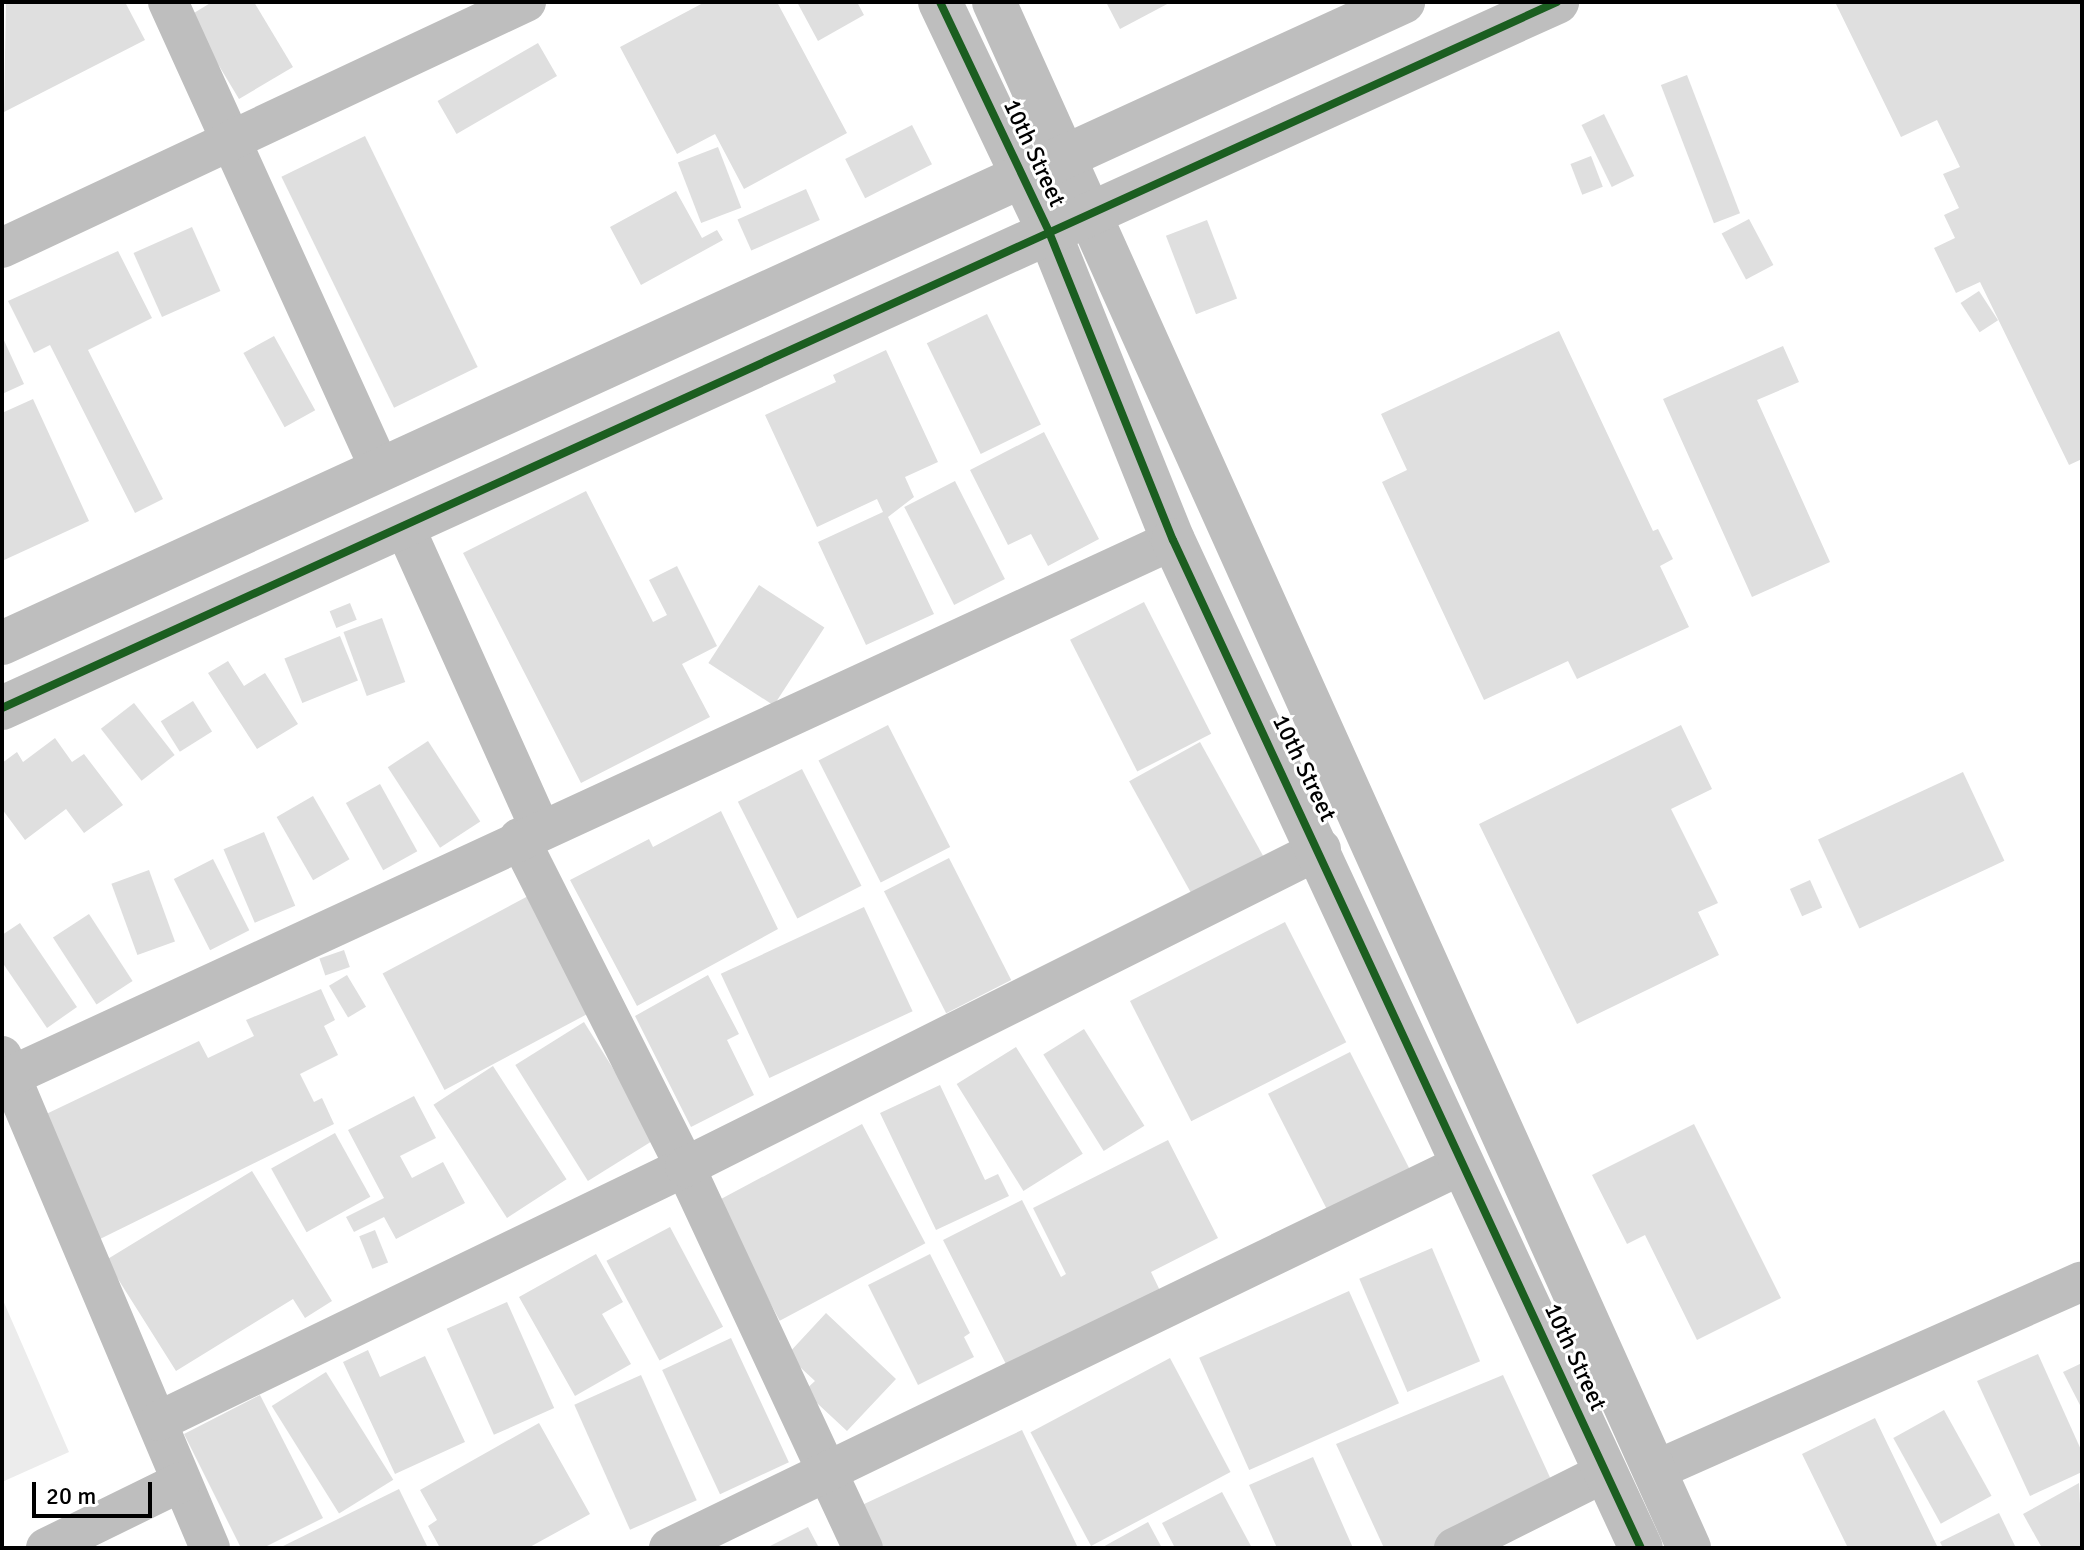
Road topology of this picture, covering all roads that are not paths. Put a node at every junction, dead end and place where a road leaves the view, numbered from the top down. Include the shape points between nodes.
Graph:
1 (168, 2) edge
2 (526, 2) edge
3 (940, 2) edge
4 (994, 2) edge
5 (1403, 2) edge
6 (1557, 2) edge
7 (231, 140) junction
8 (1064, 156) junction
9 (1024, 177) junction
10 (1067, 224) junction
11 (2, 248) edge
12 (380, 469) junction
13 (405, 528) junction
14 (1173, 540) junction
15 (2, 643) edge
16 (2, 708) edge
17 (529, 833) junction
18 (1321, 849) junction
19 (6, 1066) edge
20 (1463, 1164) junction
21 (685, 1167) junction
22 (2082, 1281) edge
23 (159, 1421) junction
24 (1654, 1471) junction
25 (831, 1472) junction
26 (1606, 1472) junction
27 (181, 1482) junction
28 (46, 1548) edge
29 (210, 1548) edge
30 (669, 1548) edge
31 (863, 1548) edge
32 (1454, 1548) edge
33 (1641, 1548) edge
34 (1689, 1548) edge

1 - 7 street
2 - 7 street
3 - 9 street, 10th Street
4 - 8 street, 10th Street
5 - 8 street
6 - 10 street
7 - 11 street
7 - 12 street
8 - 9 street
8 - 10 street, 10th Street
9 - 10 street, 10th Street
9 - 12 street
10 - 13 street
10 - 14 street, 10th Street
10 - 24 street, 10th Street
12 - 15 street
13 - 16 street
13 - 17 street
14 - 17 street
14 - 18 street, 10th Street
17 - 19 street
17 - 21 street
18 - 20 street, 10th Street
18 - 21 street
19 - 23 street
20 - 25 street
20 - 26 street, 10th Street
21 - 23 street
21 - 25 street
22 - 24 street
23 - 27 street
24 - 34 street, 10th Street
25 - 30 street
25 - 31 street
26 - 32 street
26 - 33 street, 10th Street
27 - 28 street
27 - 29 street

